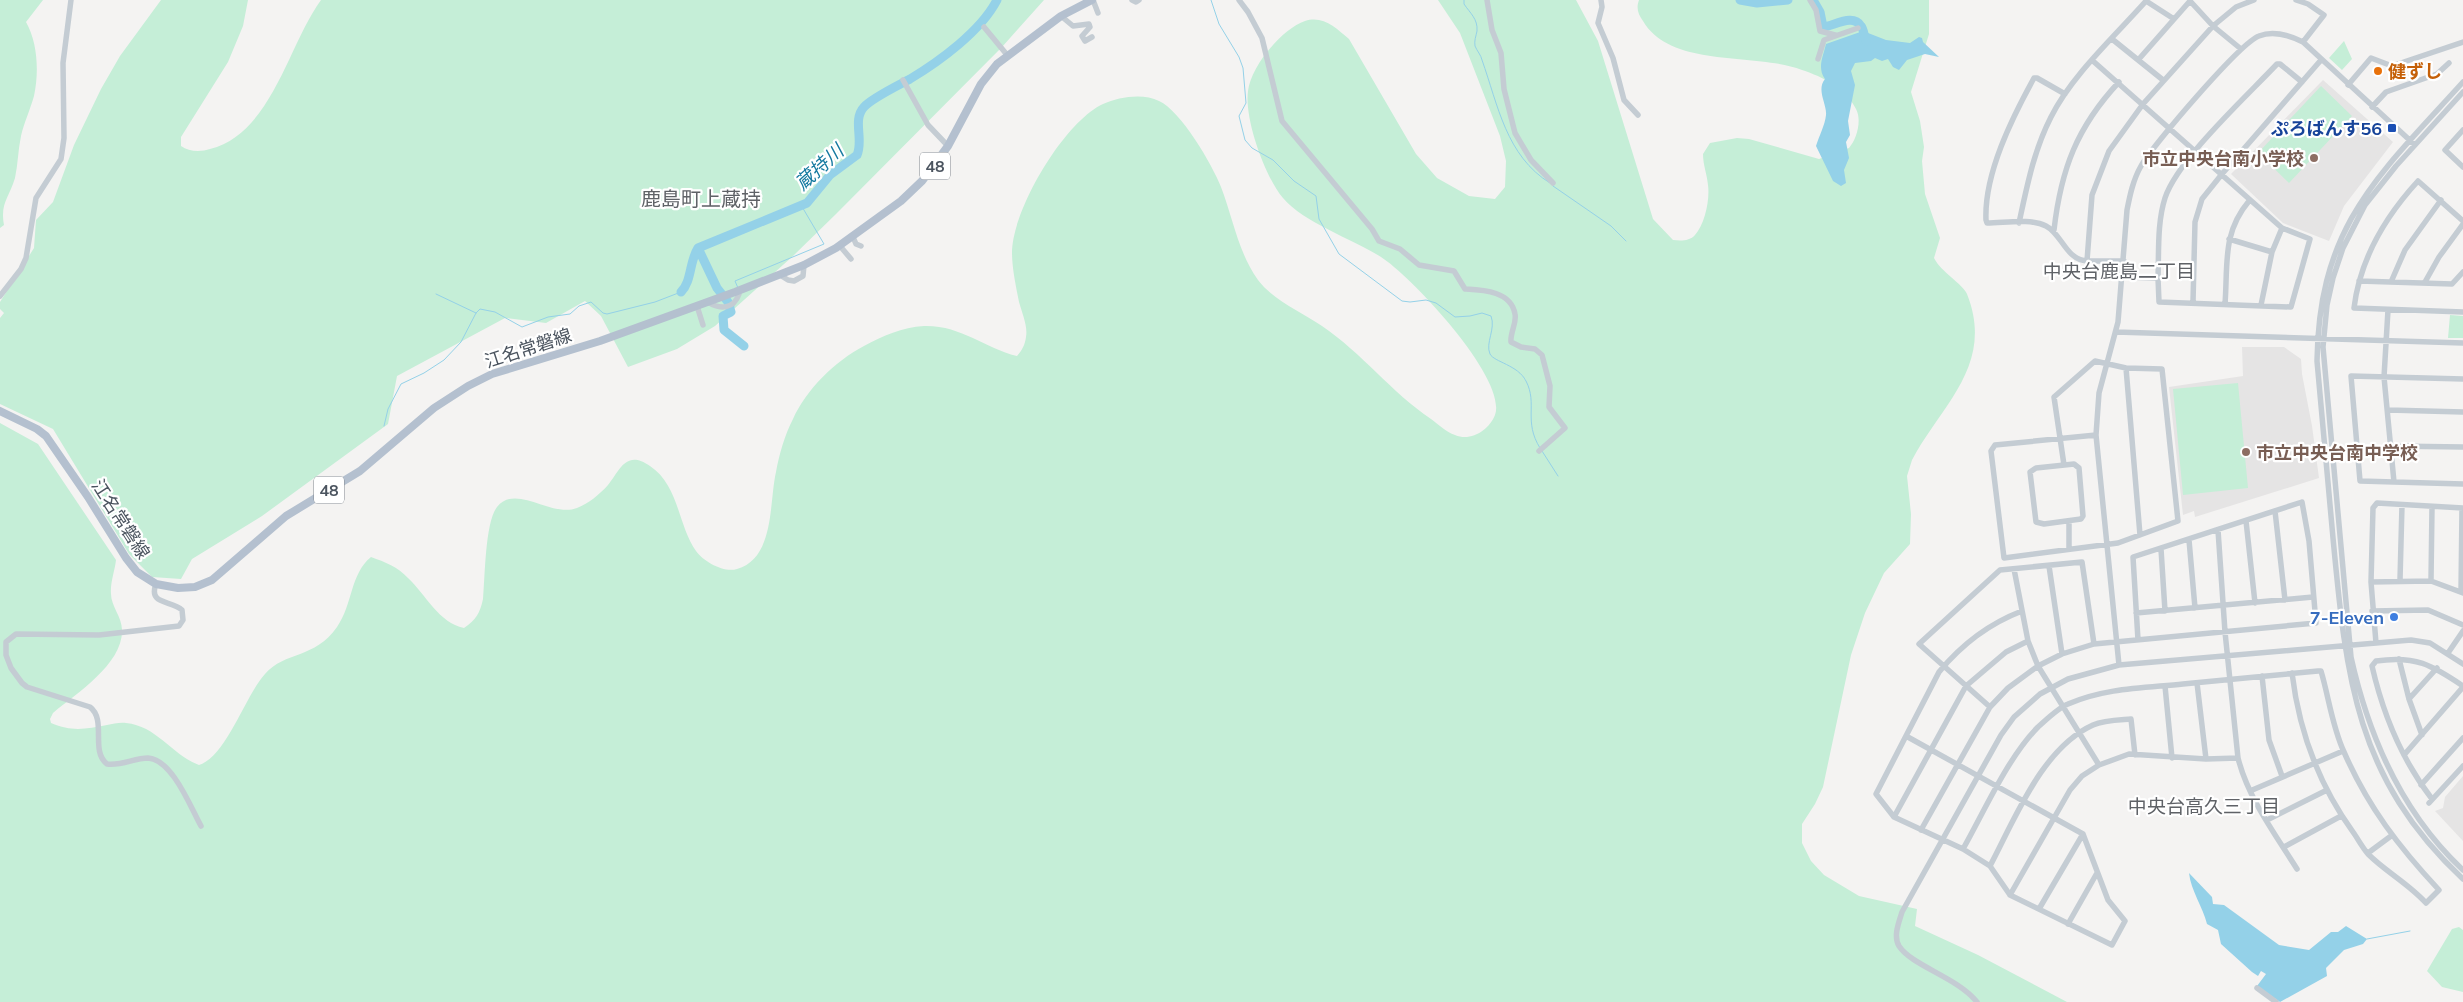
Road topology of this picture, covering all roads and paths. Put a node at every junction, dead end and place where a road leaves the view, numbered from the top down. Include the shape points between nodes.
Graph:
1 (71, 0) edge
2 (1093, 0) edge
3 (1132, 0) edge
4 (1139, 0) edge
5 (1240, 0) edge
6 (1487, 0) edge
7 (1601, 0) edge
8 (1810, 0) edge
9 (2254, 0) edge
10 (2296, 0) edge
11 (1079, 3) edge
12 (1098, 13) dead end
13 (1061, 16) junction
14 (2174, 18) junction
15 (2213, 26) junction
16 (984, 27) dead end
17 (1858, 28) dead end
18 (1836, 35) junction
19 (1092, 37) dead end
20 (2112, 39) junction
21 (2303, 42) junction
22 (2463, 42) edge
23 (2241, 49) junction
24 (1008, 56) junction
25 (1818, 59) dead end
26 (2139, 59) junction
27 (2321, 60) junction
28 (2093, 61) junction
29 (2449, 62) dead end
30 (903, 80) dead end
31 (2163, 80) junction
32 (2119, 82) junction
33 (2302, 82) junction
34 (2463, 82) edge
35 (2348, 85) junction
36 (2463, 92) edge
37 (2065, 94) junction
38 (2143, 104) junction
39 (2372, 107) junction
40 (1638, 115) dead end
41 (2169, 128) junction
42 (2463, 130) edge
43 (2410, 140) junction
44 (2415, 145) junction
45 (948, 146) junction
46 (2195, 152) junction
47 (2463, 167) edge
48 (2222, 174) junction
49 (1553, 183) dead end
50 (2441, 200) junction
51 (2249, 201) junction
52 (2019, 223) junction
53 (2463, 223) edge
54 (2282, 228) junction
55 (2054, 230) junction
56 (853, 238) junction
57 (2229, 239) junction
58 (840, 246) junction
59 (862, 246) dead end
60 (2272, 252) junction
61 (851, 258) dead end
62 (2087, 261) junction
63 (2124, 261) junction
64 (2463, 272) edge
65 (2122, 277) junction
66 (2158, 278) junction
67 (2359, 281) junction
68 (2391, 282) junction
69 (2425, 282) junction
70 (739, 291) junction
71 (0, 296) edge
72 (708, 302) junction
73 (2193, 302) junction
74 (2226, 304) junction
75 (2261, 305) junction
76 (697, 306) junction
77 (2388, 310) junction
78 (2463, 312) edge
79 (703, 324) dead end
80 (2116, 332) junction
81 (2320, 339) junction
82 (2386, 341) junction
83 (2463, 343) edge
84 (2108, 362) junction
85 (2126, 368) junction
86 (2384, 377) junction
87 (2463, 379) edge
88 (2388, 410) junction
89 (0, 411) edge
90 (2463, 412) edge
91 (2096, 435) junction
92 (2060, 438) junction
93 (2391, 446) junction
94 (2463, 447) edge
95 (1539, 451) dead end
96 (2064, 465) junction
97 (2394, 482) junction
98 (2463, 484) edge
99 (2402, 505) junction
100 (2432, 506) junction
101 (2462, 508) edge
102 (2275, 511) junction
103 (2069, 521) junction
104 (2246, 521) junction
105 (2218, 530) junction
106 (2140, 535) junction
107 (2189, 540) junction
108 (2106, 544) junction
109 (2069, 548) junction
110 (2161, 549) junction
111 (2049, 566) junction
112 (2014, 569) junction
113 (2400, 580) junction
114 (2432, 581) junction
115 (2372, 582) junction
116 (156, 584) junction
117 (2462, 593) edge
118 (2313, 597) junction
119 (2285, 600) junction
120 (2255, 603) junction
121 (2224, 606) junction
122 (2195, 608) junction
123 (2022, 611) junction
124 (2165, 611) junction
125 (2372, 611) junction
126 (2136, 613) junction
127 (2463, 625) edge
128 (2463, 631) edge
129 (2225, 632) junction
130 (2138, 640) junction
131 (2028, 641) junction
132 (2115, 642) junction
133 (2376, 643) junction
134 (2094, 644) junction
135 (2348, 644) junction
136 (2448, 653) junction
137 (2062, 654) junction
138 (2229, 656) junction
139 (2399, 659) junction
140 (2463, 664) edge
141 (2119, 665) junction
142 (1944, 666) junction
143 (2038, 666) junction
144 (2437, 668) junction
145 (2292, 674) junction
146 (2262, 676) junction
147 (2229, 679) junction
148 (2197, 683) junction
149 (1966, 686) junction
150 (2164, 686) junction
151 (2463, 686) edge
152 (2053, 687) junction
153 (2409, 699) junction
154 (2063, 706) junction
155 (1990, 707) junction
156 (2079, 733) junction
157 (2422, 735) junction
158 (1906, 736) junction
159 (2463, 738) edge
160 (1932, 750) junction
161 (2343, 751) junction
162 (2135, 755) junction
163 (2404, 755) junction
164 (2172, 758) junction
165 (2238, 758) junction
166 (2206, 759) junction
167 (1957, 764) junction
168 (2315, 764) junction
169 (2099, 765) junction
170 (2463, 766) edge
171 (1979, 775) junction
172 (2282, 776) junction
173 (2421, 785) junction
174 (1999, 787) junction
175 (2327, 790) junction
176 (2250, 791) junction
177 (2024, 802) junction
178 (2341, 816) junction
179 (1894, 817) junction
180 (2054, 818) junction
181 (2267, 820) junction
182 (201, 826) dead end
183 (1921, 830) junction
184 (2083, 834) junction
185 (2391, 836) junction
186 (1942, 840) junction
187 (2284, 847) junction
188 (1963, 849) junction
189 (2368, 853) junction
190 (1990, 866) junction
191 (2297, 869) dead end
192 (2463, 870) edge
193 (2097, 873) junction
194 (2463, 879) edge
195 (2010, 895) junction
196 (2038, 909) junction
197 (2068, 924) junction
198 (2257, 988) dead end
199 (1977, 1002) edge
200 (2276, 1002) edge

1 - 71 street via 63,63 64,138 61,159 36,198 21,270
2 - 11 main road, 江名常磐線 / 48
2 - 12 street
3 - 4 street
5 - 95 street via 1262,38 1282,120 1379,241 1400,249 1419,265 1454,271 1465,289 1496,293 1514,310 1511,342 1535,349 1542,355 1550,386 1549,407 1565,428
6 - 49 street via 1492,30 1501,53 1504,89 1515,133 1531,160
7 - 40 street via 1598,23 1613,58 1624,100
8 - 18 street via 1816,10 1820,31
9 - 15 street via 2236,7
10 - 21 street via 2324,15
11 - 13 main road, 江名常磐線 / 48
13 - 19 street via 1073,26 1089,24 1082,36 1085,41
13 - 24 main road, 江名常磐線 / 48
14 - 15 street via 2190,1
14 - 20 street via 2146,1
14 - 26 street
15 - 23 street
15 - 31 street
16 - 24 street
17 - 18 street
18 - 25 street via 1821,42
20 - 26 street
20 - 28 street
21 - 23 street via 2283,34 2270,34 2253,39
21 - 27 street
22 - 35 street via 2392,66 2372,58
23 - 41 street
24 - 45 main road, 江名常磐線 / 48 via 981,84
26 - 31 street
27 - 33 street
27 - 35 street
28 - 32 street
28 - 37 street
29 - 39 street via 2438,74 2386,92
30 - 45 street via 928,125
31 - 38 street
32 - 38 street
32 - 55 street via 2096,109 2071,152
33 - 46 street via 2277,64
33 - 48 street
34 - 43 street
35 - 39 street
36 - 44 street
37 - 52 street via 2051,116 2034,157
37 - 52 street via 2034,78 1998,158 1986,220 1987,223
38 - 41 street
38 - 62 street via 2102,165 2092,195
39 - 43 street
41 - 46 street
41 - 63 street via 2140,168 2130,192
42 - 47 street via 2445,150
43 - 44 street
43 - 81 street via 2374,181 2347,223 2324,285
44 - 81 street via 2379,185 2353,226 2333,278
45 - 56 main road, 江名常磐線 / 48 via 922,182
46 - 48 street
46 - 66 street via 2165,198
48 - 51 street
48 - 73 street via 2207,190 2198,210
50 - 53 street
50 - 67 street via 2418,181 2386,220
50 - 68 street via 2405,250
51 - 54 street
51 - 57 street via 2236,219
52 - 55 street via 2039,223
53 - 69 street
54 - 60 street
54 - 75 street via 2310,238 2291,307
55 - 62 street via 2076,258
56 - 58 main road, 江名常磐線 / 48
56 - 59 street
57 - 60 street
57 - 74 street
58 - 61 street
58 - 70 main road, 江名常磐線 / 48 via 804,265
60 - 75 street
62 - 63 street
63 - 65 street
64 - 69 street via 2452,284
65 - 66 street
65 - 80 street
66 - 73 street via 2159,302
67 - 68 street
67 - 77 street via 2354,308
68 - 69 street
70 - 72 main road, 江名常磐線 / 48
70 - 72 street via 737,301 729,306 718,307
72 - 76 main road, 江名常磐線 / 48
73 - 74 street
74 - 75 street
76 - 79 street
76 - 116 main road, 江名常磐線 / 48 via 600,341 492,374 468,386 434,408 360,471 286,516 212,580 195,587
77 - 78 street
77 - 82 street
80 - 81 street
80 - 84 street
81 - 82 street
81 - 135 street via 2319,384
82 - 83 street
82 - 86 street
84 - 85 street
84 - 91 street via 2099,393
84 - 92 street via 2095,360 2054,398
85 - 106 street
85 - 106 street via 2162,369 2178,521
86 - 87 street
86 - 88 street
86 - 97 street via 2351,376 2360,481
88 - 90 street
88 - 93 street
89 - 116 main road, 江名常磐線 / 48 via 46,436 126,558 138,572
91 - 92 street
91 - 108 street
92 - 96 street
92 - 109 street via 1995,445 1991,450 2004,558
93 - 94 street
93 - 97 street
96 - 103 street via 2074,464 2078,468 2083,511 2081,519
96 - 103 street via 2032,469 2029,477 2036,522
97 - 98 street
99 - 100 street
99 - 113 street
99 - 115 street via 2377,502 2374,508
100 - 101 street
100 - 114 street
101 - 117 street
102 - 104 street
102 - 118 street via 2302,502
102 - 119 street
103 - 109 street
104 - 105 street
104 - 120 street
105 - 107 street
105 - 121 street
106 - 108 street via 2118,544
107 - 110 street
107 - 122 street
108 - 109 street
108 - 132 street
110 - 124 street
110 - 126 street via 2133,558
111 - 112 street
111 - 134 street via 2082,562
111 - 137 street
112 - 123 street
112 - 142 street via 2000,570 1919,644
113 - 114 street
113 - 115 street
114 - 117 street
115 - 125 street
116 - 182 street via 156,598 182,610 183,620 179,626 108,634 16,634 6,642 5,652 11,668 27,687 94,710 102,758 107,764 150,758 162,765 180,785
118 - 119 street
118 - 129 street via 2316,622
119 - 120 street
120 - 121 street
121 - 122 street
121 - 129 street
122 - 124 street
123 - 131 street
123 - 142 street via 1987,626
124 - 126 street
125 - 127 street via 2428,610
125 - 133 street
126 - 130 street
128 - 136 street
129 - 130 street
129 - 138 street
130 - 132 street
131 - 143 street
131 - 149 street via 2006,652
132 - 134 street
132 - 141 street
133 - 135 street
133 - 136 street via 2411,640 2430,643
134 - 137 street
135 - 138 street
135 - 192 street via 2360,697 2390,773 2424,826
135 - 194 street via 2360,720 2385,777 2418,831
136 - 140 street
137 - 143 street
138 - 141 street
138 - 147 street
139 - 144 street via 2422,661
139 - 153 street
139 - 163 street via 2376,662 2372,666 2378,692
141 - 152 street via 2086,673
142 - 149 street
142 - 158 street
143 - 152 street
143 - 155 street via 2008,688
144 - 151 street
144 - 153 street
145 - 146 street
145 - 161 street via 2321,671
145 - 168 street via 2300,722
146 - 147 street
146 - 172 street via 2269,740
147 - 148 street
147 - 165 street
148 - 150 street
148 - 166 street
149 - 155 street
149 - 160 street
150 - 154 street via 2124,688
150 - 164 street
151 - 157 street
152 - 154 street
152 - 171 street via 2028,703 2014,717
153 - 157 street
154 - 156 street
154 - 174 street via 2022,746
155 - 167 street
156 - 162 street via 2094,724 2131,719
156 - 169 street
156 - 177 street via 2052,756
157 - 163 street
158 - 160 street
158 - 179 street via 1876,794
159 - 173 street
160 - 167 street
160 - 179 street
161 - 168 street
161 - 185 street
162 - 164 street
162 - 169 street
163 - 173 street
164 - 166 street
165 - 166 street
165 - 176 street
167 - 171 street
167 - 183 street
168 - 172 street
168 - 175 street
169 - 180 street via 2082,776 2070,790
170 - 173 street via 2431,801
171 - 174 street
171 - 186 street
172 - 176 street
174 - 177 street
174 - 188 street
175 - 178 street
175 - 181 street
176 - 181 street
177 - 180 street
177 - 190 street
178 - 187 street
178 - 189 street
179 - 183 street
180 - 184 street
180 - 195 street
181 - 187 street
183 - 186 street
184 - 193 street
184 - 196 street
185 - 189 street
185 - 189 street via 2439,890 2426,903
186 - 188 street
186 - 199 street via 1902,912 1896,930 1898,945 1908,955 1960,985
187 - 191 street
188 - 190 street
190 - 195 street
193 - 197 street
193 - 197 street via 2108,900 2125,921 2112,945
195 - 196 street
196 - 197 street
198 - 200 street

